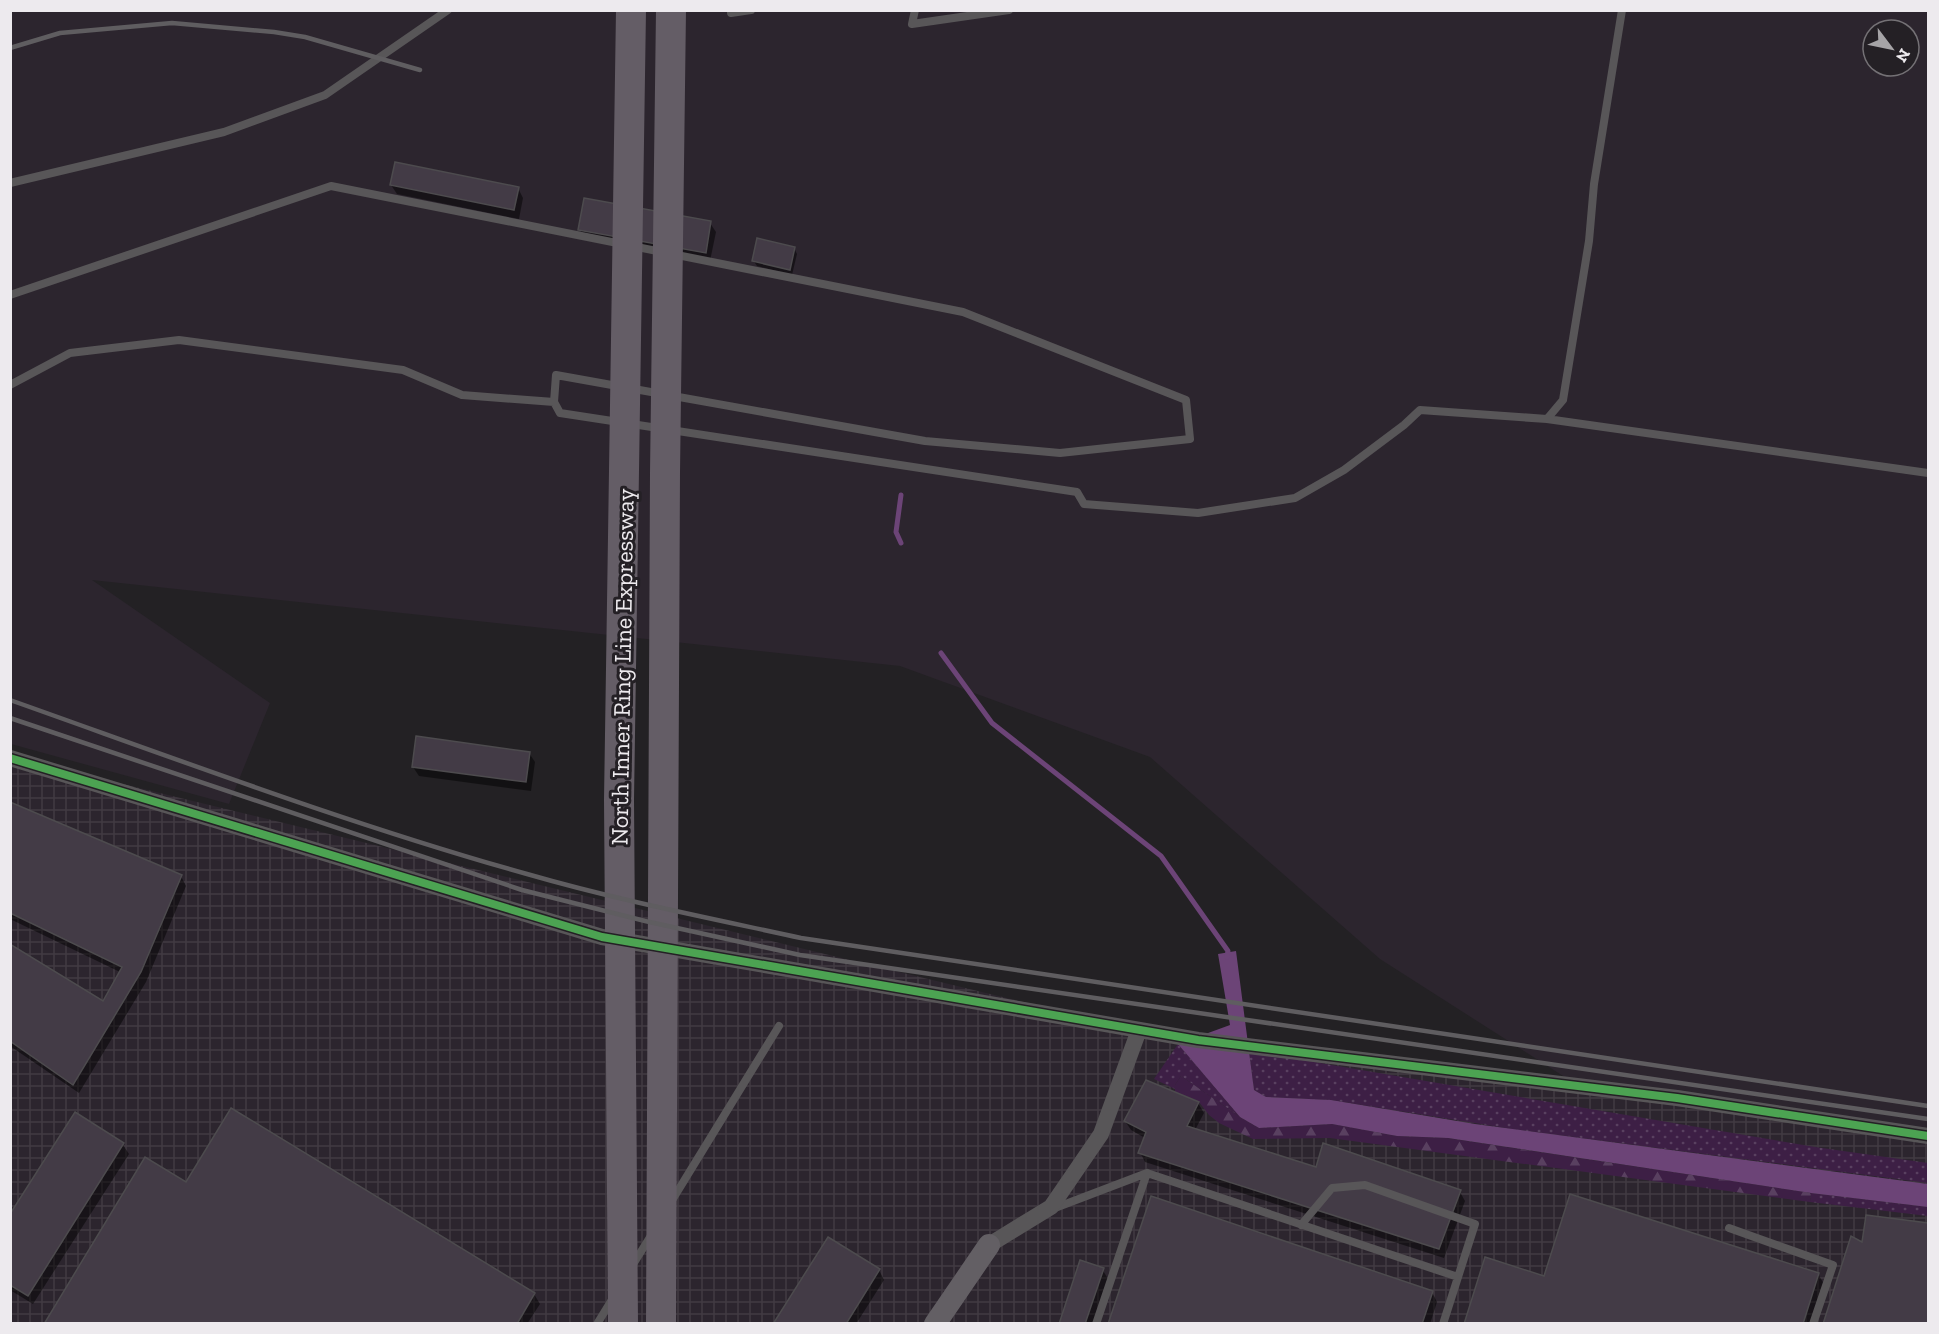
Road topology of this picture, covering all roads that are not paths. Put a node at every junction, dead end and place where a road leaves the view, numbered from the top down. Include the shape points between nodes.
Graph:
1 (448, 10) edge
2 (631, 10) edge
3 (671, 10) edge
4 (751, 10) edge
5 (915, 10) edge
6 (1009, 10) edge
7 (1622, 10) edge
8 (731, 13) dead end
9 (10, 183) edge
10 (10, 295) edge
11 (10, 385) edge
12 (554, 402) junction
13 (1547, 419) junction
14 (1929, 473) edge
15 (10, 758) edge
16 (779, 1026) dead end
17 (1139, 1030) junction
18 (1929, 1136) edge
19 (1147, 1173) junction
20 (1040, 1213) junction
21 (1301, 1225) junction
22 (1729, 1228) dead end
23 (989, 1245) junction
24 (1458, 1276) junction
25 (597, 1323) edge
26 (623, 1323) edge
27 (661, 1323) edge
28 (934, 1323) edge
29 (945, 1323) edge
30 (1096, 1323) edge
31 (1443, 1323) edge
32 (1813, 1323) edge

1 - 9 lane via 325,95 224,132
2 - 26 highway, North Inner Ring Line Expressway via 619,800
3 - 27 highway, North Inner Ring Line Expressway
4 - 8 lane
5 - 6 lane via 912,24
7 - 13 lane via 1563,400
10 - 12 lane via 331,186 963,312 1186,400 1190,439 1060,453 924,441 556,375
11 - 12 lane via 70,353 179,340 403,369 462,395
12 - 13 lane via 560,413 1077,492 1084,504 1198,513 1295,498 1344,470 1420,410
13 - 14 lane
15 - 17 street via 602,937
16 - 25 lane
17 - 18 street via 1677,1098
17 - 20 street via 1101,1134 1051,1207
19 - 20 lane
19 - 21 lane
19 - 30 lane
20 - 23 street
21 - 24 lane
21 - 24 lane via 1332,1188 1365,1185 1475,1224
22 - 32 lane via 1833,1265
23 - 28 main road
23 - 29 main road
24 - 31 lane

